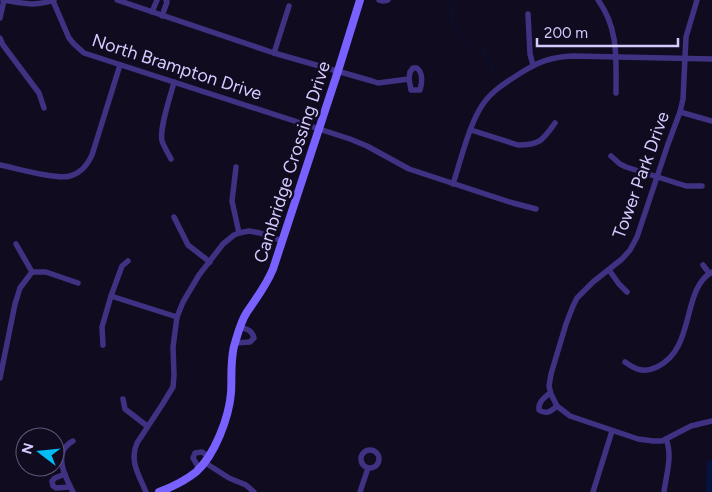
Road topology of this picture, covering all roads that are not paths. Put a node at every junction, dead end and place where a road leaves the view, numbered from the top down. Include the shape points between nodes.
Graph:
1 (3, 0) edge
2 (53, 0) edge
3 (117, 0) edge
4 (157, 0) edge
5 (166, 0) edge
6 (360, 0) edge
7 (379, 0) edge
8 (388, 0) edge
9 (598, 0) edge
10 (697, 0) edge
11 (289, 6) dead end
12 (152, 12) junction
13 (528, 14) dead end
14 (162, 16) junction
15 (0, 18) edge
16 (0, 38) edge
17 (274, 52) junction
18 (616, 57) junction
19 (684, 58) junction
20 (712, 59) edge
21 (120, 65) junction
22 (533, 65) junction
23 (338, 72) junction
24 (408, 79) dead end
25 (174, 82) junction
26 (616, 93) dead end
27 (44, 108) dead end
28 (680, 112) junction
29 (712, 121) edge
30 (555, 124) dead end
31 (318, 130) junction
32 (471, 130) junction
33 (611, 156) dead end
34 (171, 159) dead end
35 (0, 165) edge
36 (236, 167) dead end
37 (657, 177) junction
38 (453, 184) junction
39 (702, 186) dead end
40 (536, 209) dead end
41 (174, 218) dead end
42 (239, 233) junction
43 (282, 241) junction
44 (16, 244) dead end
45 (128, 261) dead end
46 (210, 262) junction
47 (703, 264) dead end
48 (609, 270) junction
49 (32, 272) junction
50 (711, 272) edge
51 (78, 283) dead end
52 (628, 292) dead end
53 (111, 296) junction
54 (178, 317) junction
55 (240, 327) junction
56 (235, 343) junction
57 (103, 345) dead end
58 (625, 362) dead end
59 (0, 378) edge
60 (550, 393) junction
61 (123, 399) dead end
62 (557, 406) junction
63 (712, 421) edge
64 (148, 426) junction
65 (612, 431) junction
66 (666, 439) junction
67 (72, 441) dead end
68 (65, 447) edge
69 (204, 462) junction
70 (368, 468) dead end
71 (65, 474) edge
72 (58, 477) edge
73 (72, 489) edge
74 (146, 492) edge
75 (159, 492) edge
76 (254, 492) edge
77 (360, 492) edge
78 (593, 492) edge
79 (664, 492) edge

1 - 2 street via 41,4
1 - 15 street
2 - 21 street, North Brampton Drive via 76,48
3 - 12 street
4 - 12 street
5 - 14 street
6 - 23 street, Cambridge Crossing Drive
7 - 8 street
9 - 18 street via 610,21
10 - 19 street, Tower Park Drive via 686,37
11 - 17 street
12 - 14 street
13 - 22 street
14 - 17 street
16 - 27 street via 39,93
17 - 23 street
18 - 19 street
18 - 22 street via 560,57
18 - 26 street
19 - 20 street
19 - 28 street, Tower Park Drive
21 - 25 street, North Brampton Drive
21 - 35 street via 92,155 82,170 65,177
22 - 32 street via 492,93 476,115
23 - 24 street via 378,83
23 - 31 street, Cambridge Crossing Drive
25 - 31 street, North Brampton Drive
25 - 34 street via 161,137
28 - 29 street
28 - 37 street, Tower Park Drive
30 - 32 street via 542,140 523,145
31 - 38 street, North Brampton Drive via 350,139 409,169
31 - 43 street, Cambridge Crossing Drive
32 - 38 street
33 - 37 street via 626,167
36 - 42 street via 232,201
37 - 39 street via 686,186
37 - 48 street, Tower Park Drive via 637,237 630,250
38 - 40 street, North Brampton Drive
41 - 46 street via 188,245
42 - 43 street via 249,231
42 - 46 street via 223,244
43 - 55 street, Cambridge Crossing Drive via 264,289
44 - 49 street
45 - 53 street via 122,266
46 - 54 street via 189,291
47 - 50 street
48 - 52 street
48 - 60 street, Tower Park Drive via 577,298 573,306 551,374
49 - 51 street via 46,272
49 - 59 street via 20,288 15,304
50 - 58 street via 698,286 680,343 672,356 660,366 644,371
53 - 54 street
53 - 57 street via 102,326
54 - 64 street via 173,347 173,388
55 - 56 street, Cambridge Crossing Drive
55 - 56 street via 250,330 254,338 250,342
56 - 69 street, Cambridge Crossing Drive via 230,401 212,452
60 - 62 street
60 - 62 street, Tower Park Drive via 540,401 539,410 545,413
61 - 64 street via 125,409
62 - 65 street via 570,416
63 - 66 street via 691,426
64 - 74 street via 136,443 133,457
65 - 66 street via 638,439
65 - 78 street
66 - 79 street via 670,454
67 - 68 street
69 - 75 street, Cambridge Crossing Drive via 182,481
69 - 76 street
70 - 77 street
71 - 73 street
72 - 73 street via 52,486

